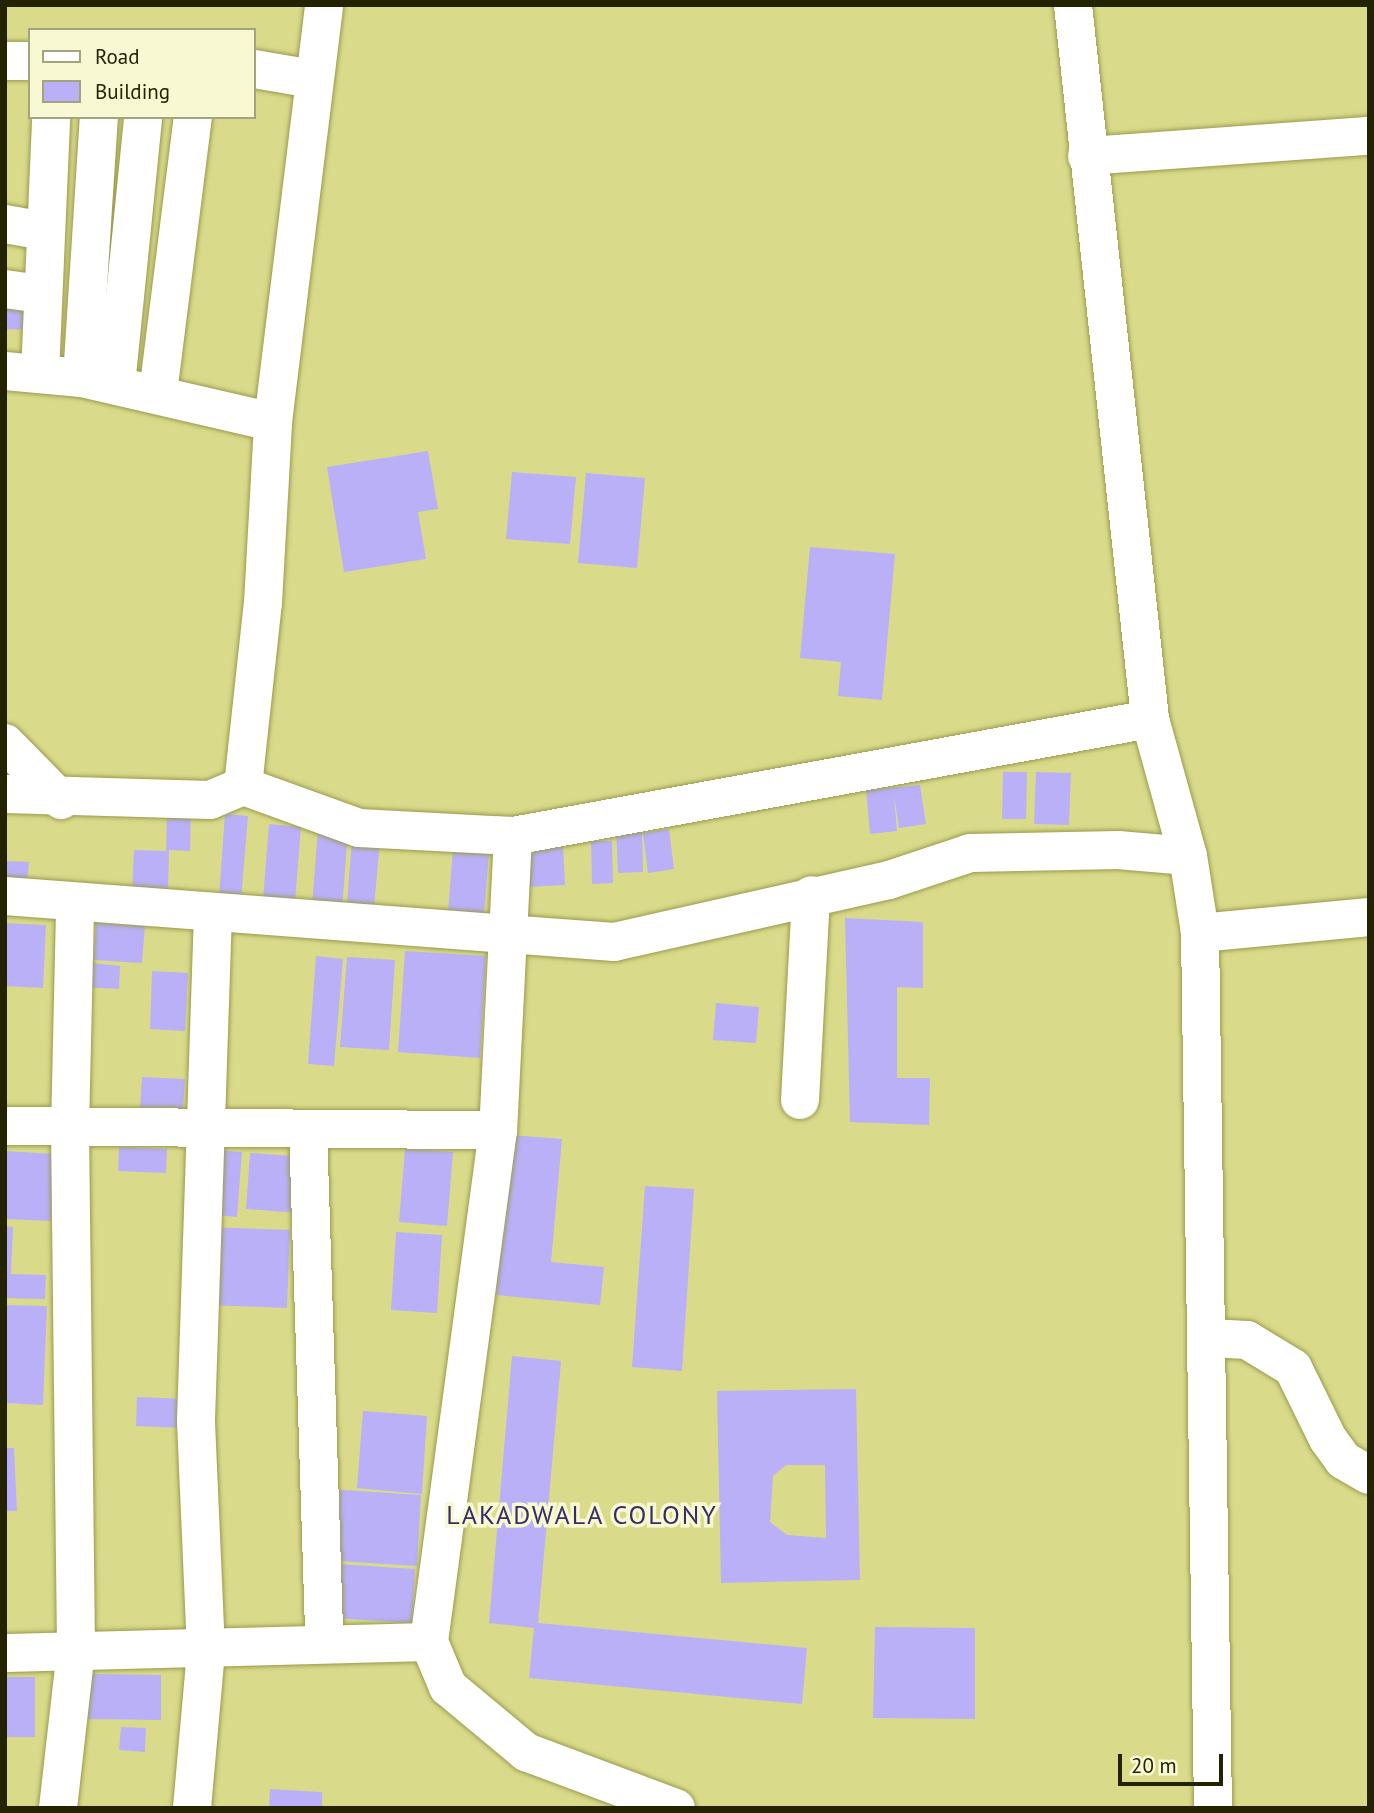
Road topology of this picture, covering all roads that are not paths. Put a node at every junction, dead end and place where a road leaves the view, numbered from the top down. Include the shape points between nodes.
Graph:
1 (324, 5) edge
2 (1073, 5) edge
3 (5, 61) edge
4 (28, 61) edge
5 (256, 69) edge
6 (313, 79) junction
7 (51, 119) edge
8 (99, 119) edge
9 (143, 119) edge
10 (193, 119) edge
11 (1369, 136) edge
12 (1087, 156) junction
13 (5, 225) edge
14 (44, 231) junction
15 (23, 292) edge
16 (23, 372) edge
17 (99, 382) junction
18 (158, 393) junction
19 (273, 422) junction
20 (1150, 719) junction
21 (5, 743) edge
22 (243, 786) junction
23 (5, 794) edge
24 (61, 800) junction
25 (513, 836) junction
26 (1188, 856) junction
27 (811, 895) junction
28 (5, 897) edge
29 (75, 905) junction
30 (213, 912) junction
31 (1369, 917) edge
32 (1200, 933) junction
33 (509, 936) junction
34 (800, 1100) dead end
35 (5, 1126) edge
36 (308, 1129) junction
37 (70, 1130) junction
38 (209, 1130) junction
39 (498, 1130) junction
40 (1209, 1338) junction
41 (1369, 1475) edge
42 (324, 1629) dead end
43 (429, 1642) junction
44 (76, 1649) junction
45 (206, 1651) junction
46 (5, 1653) edge
47 (58, 1808) edge
48 (192, 1808) edge
49 (676, 1808) edge
50 (1213, 1808) edge

1 - 6 street
2 - 12 street
3 - 4 street
5 - 6 street
6 - 19 street
7 - 14 street
8 - 17 street
9 - 17 street
10 - 18 street
11 - 12 street
12 - 20 street
13 - 14 street
14 - 15 street
15 - 16 street
16 - 17 street
17 - 18 street
18 - 19 street
19 - 22 street
20 - 25 street
20 - 26 street
21 - 24 street
22 - 24 street via 210,800
22 - 25 street via 359,828
23 - 24 street
25 - 33 street
26 - 27 street via 1118,850 970,853 889,880
26 - 32 street
27 - 33 street via 614,942
27 - 34 street
28 - 29 street
29 - 30 street
29 - 37 street
30 - 33 street
30 - 38 street
31 - 32 street
32 - 40 street
33 - 39 street
35 - 37 street
36 - 38 street
36 - 39 street
36 - 42 street
37 - 38 street
37 - 44 street
38 - 45 street via 196,1420
39 - 43 street
40 - 41 street via 1247,1340 1293,1368 1328,1439 1343,1460
40 - 50 street
43 - 45 street
43 - 49 street via 448,1687 515,1745
44 - 45 street
44 - 46 street
44 - 47 street
45 - 48 street

